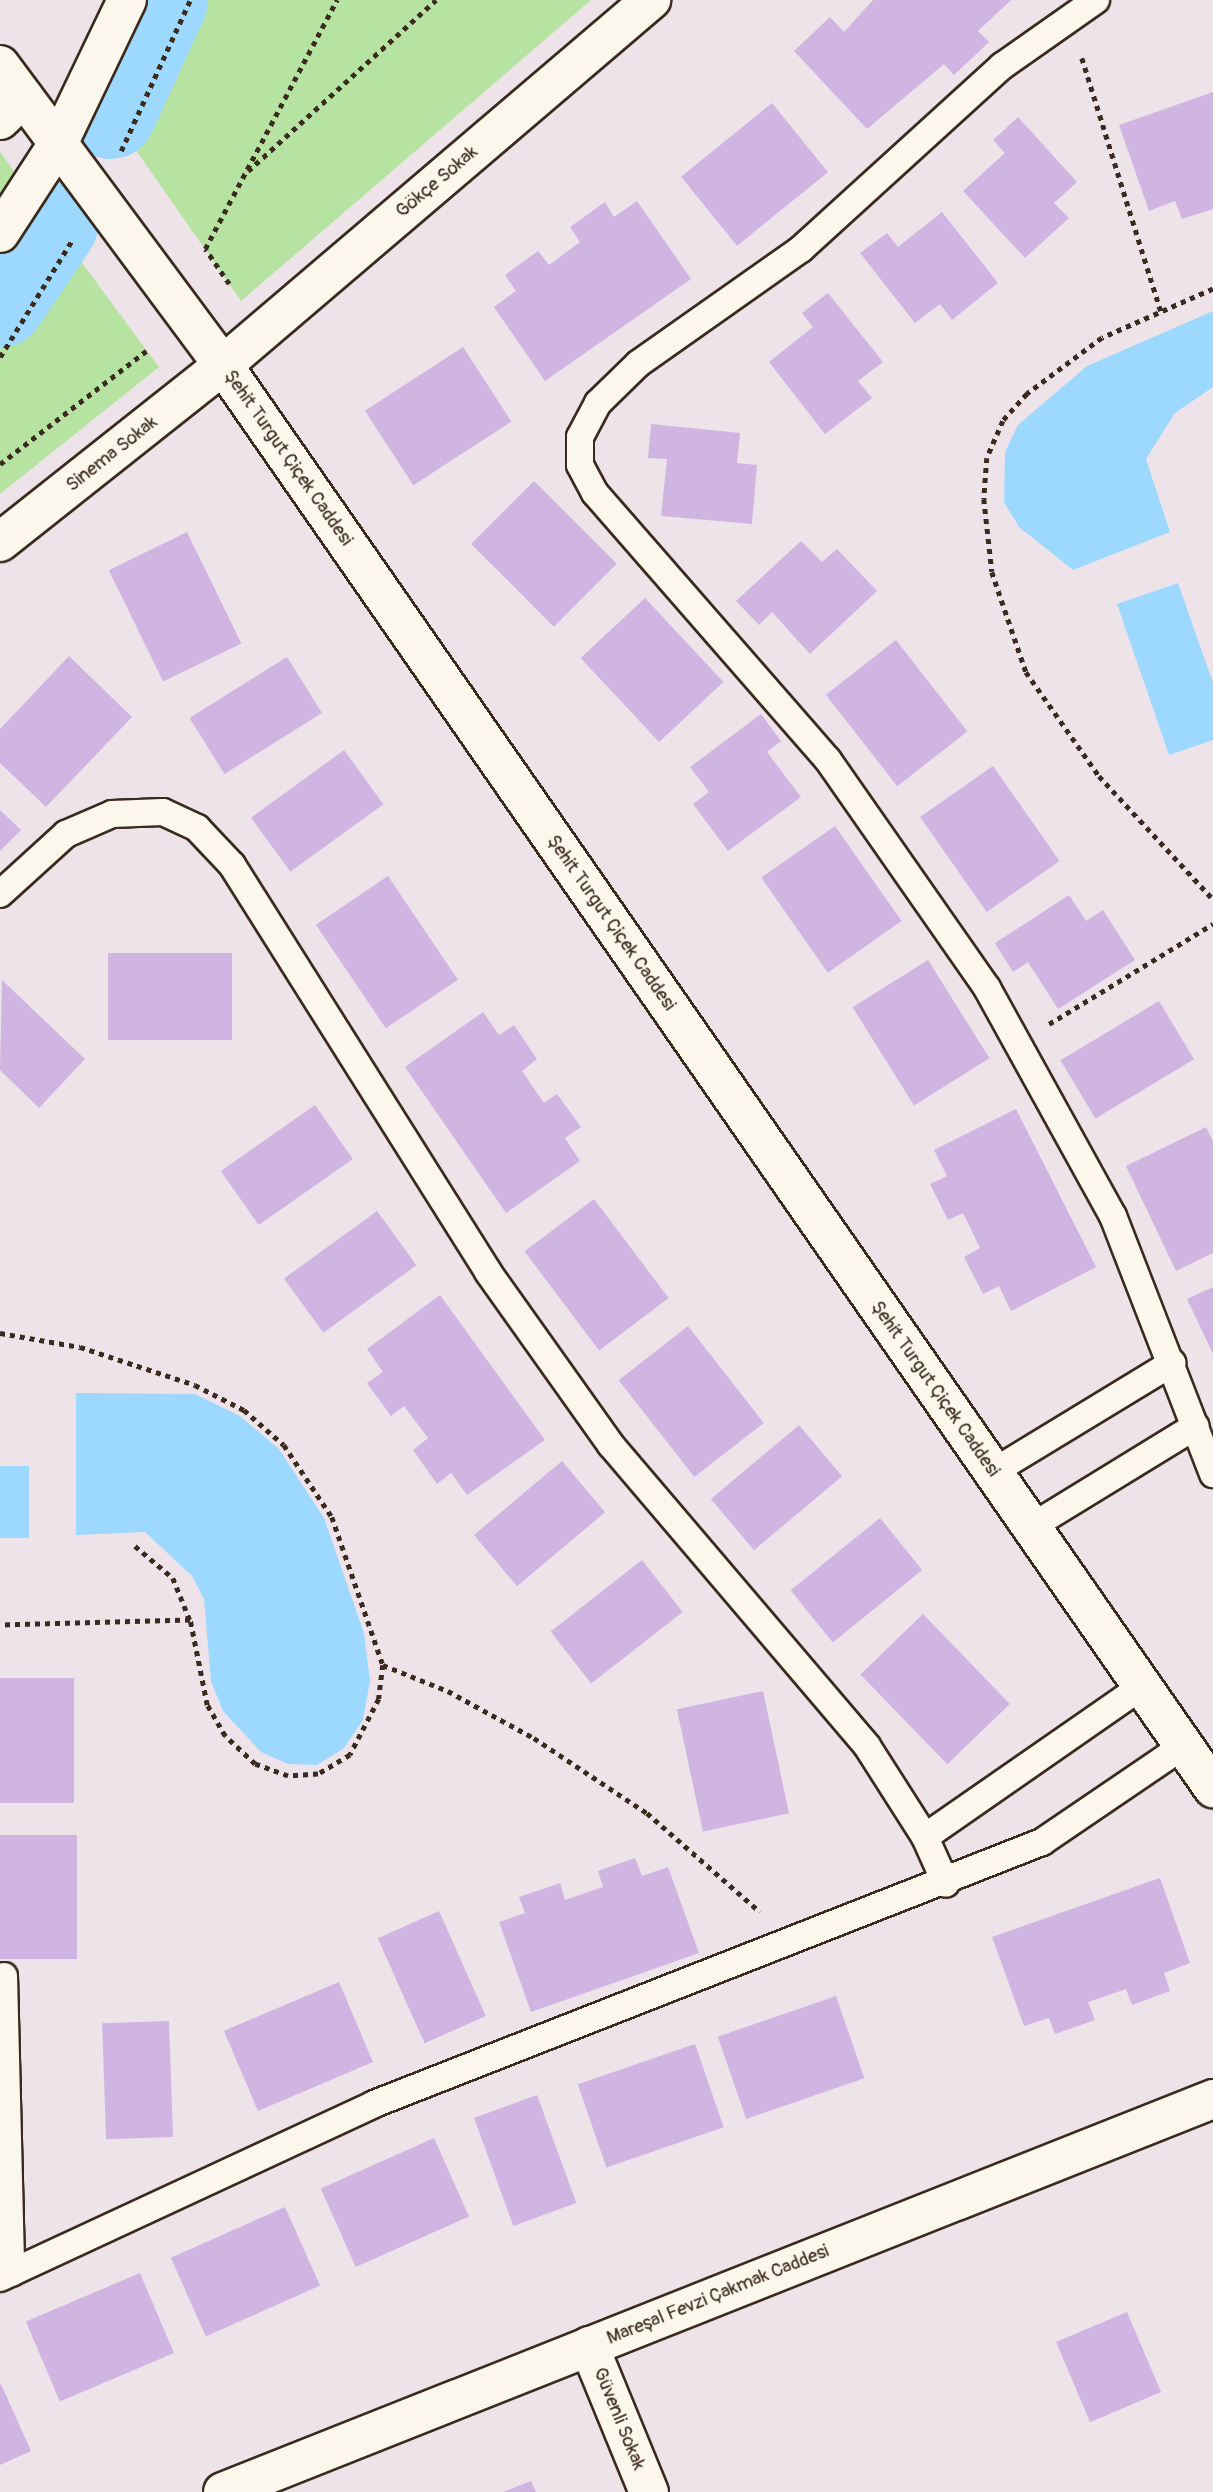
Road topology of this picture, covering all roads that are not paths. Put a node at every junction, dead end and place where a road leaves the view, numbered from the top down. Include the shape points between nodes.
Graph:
1 (127, 0) edge
2 (651, 0) edge
3 (1096, 0) edge
4 (0, 65) edge
5 (12, 108) edge
6 (59, 142) junction
7 (0, 233) edge
8 (223, 365) junction
9 (0, 542) edge
10 (0, 894) edge
11 (1172, 1363) junction
12 (1196, 1426) junction
13 (993, 1472) junction
14 (1213, 1475) edge
15 (1031, 1527) junction
16 (1142, 1686) junction
17 (1183, 1746) junction
18 (1213, 1788) edge
19 (926, 1837) junction
20 (946, 1884) junction
21 (4, 1976) dead end
22 (1213, 2099) edge
23 (5, 2275) edge
24 (589, 2346) junction
25 (223, 2492) edge
26 (649, 2492) edge

1 - 6 street
2 - 8 street, Gökçe Sokak
3 - 11 lane via 1002,66 801,249 638,364 598,403 580,437 580,465 595,493 828,760 911,872 1019,1042 1113,1216
4 - 5 street, Şehit Turgut Çiçek Caddesi
5 - 6 street, Şehit Turgut Çiçek Caddesi
6 - 7 street
6 - 8 street, Şehit Turgut Çiçek Caddesi
8 - 9 street, Sinema Sokak
8 - 13 street, Şehit Turgut Çiçek Caddesi
10 - 19 lane via 66,834 112,814 163,812 197,828 232,865 488,1272 611,1445 867,1746
11 - 12 lane
11 - 13 lane
12 - 14 lane
12 - 15 lane
13 - 15 street, Şehit Turgut Çiçek Caddesi
15 - 16 street, Şehit Turgut Çiçek Caddesi
16 - 17 street, Şehit Turgut Çiçek Caddesi
16 - 19 lane
17 - 18 street, Şehit Turgut Çiçek Caddesi
17 - 20 lane via 1042,1842
19 - 20 lane
20 - 23 lane via 374,2104
21 - 23 lane
22 - 24 street, Mareşal Fevzi Çakmak Caddesi
24 - 25 street, Mareşal Fevzi Çakmak Caddesi
24 - 26 street, Güvenli Sokak

